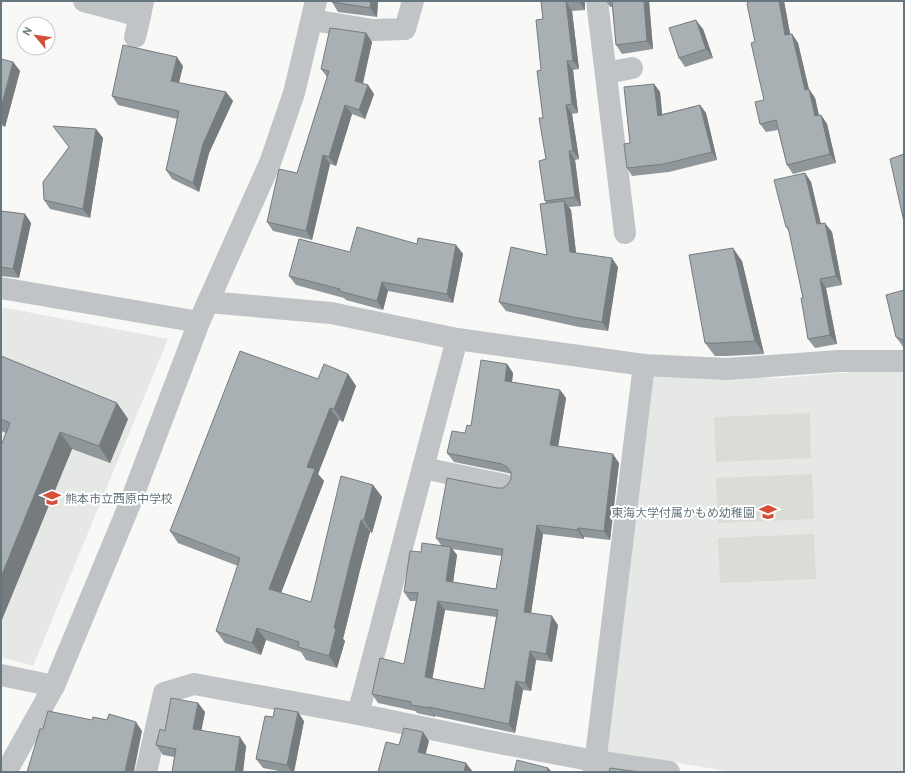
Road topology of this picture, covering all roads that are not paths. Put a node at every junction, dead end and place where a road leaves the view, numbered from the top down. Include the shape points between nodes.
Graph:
1 (84, 1) edge
2 (413, 1) edge
3 (597, 1) edge
4 (142, 8) edge
5 (314, 11) edge
6 (135, 37) dead end
7 (632, 68) dead end
8 (606, 73) junction
9 (625, 233) dead end
10 (1, 288) edge
11 (208, 302) junction
12 (199, 322) junction
13 (457, 339) junction
14 (904, 362) edge
15 (644, 365) junction
16 (423, 468) junction
17 (505, 485) edge
18 (1, 675) edge
19 (54, 686) junction
20 (358, 714) junction
21 (594, 767) edge
22 (6, 772) edge
23 (146, 772) edge
24 (669, 772) edge

1 - 4 street
2 - 5 street via 405,29 373,30
3 - 8 street
4 - 6 street
5 - 11 street via 294,94 270,163
7 - 8 street
8 - 9 street
10 - 12 street
11 - 12 street
11 - 13 street via 331,313
12 - 19 street via 129,506
13 - 15 street
13 - 16 street
14 - 15 street via 839,361 727,369
15 - 21 street
16 - 17 street
16 - 20 street
18 - 19 street
19 - 22 street
20 - 21 street
20 - 23 street via 194,684 164,693
21 - 24 street

